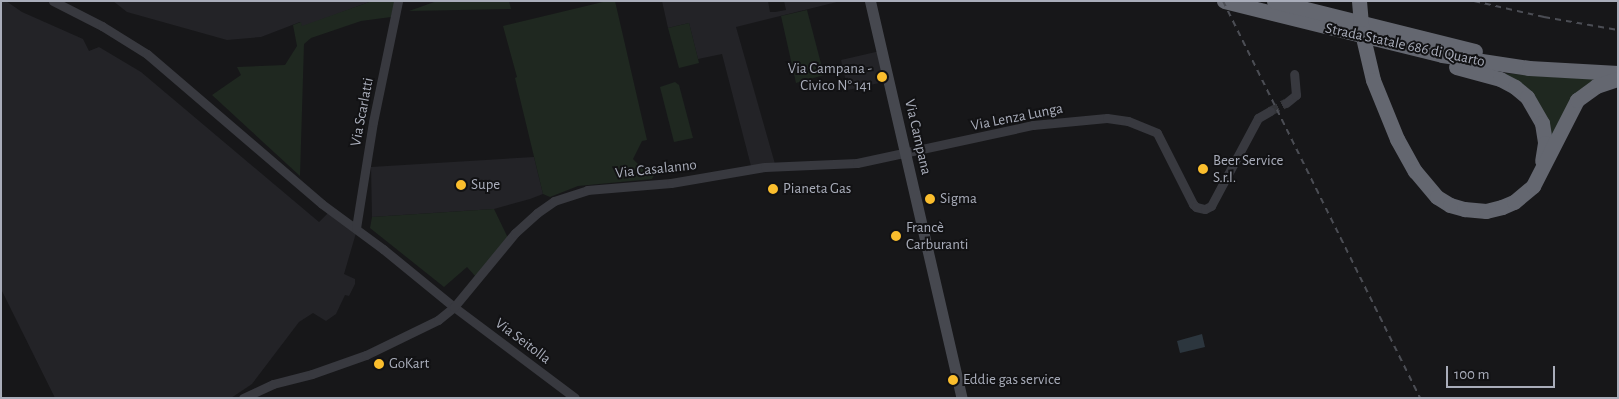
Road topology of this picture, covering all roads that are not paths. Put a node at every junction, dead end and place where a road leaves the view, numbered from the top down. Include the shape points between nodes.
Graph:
1 (53, 1) edge
2 (398, 1) edge
3 (870, 1) edge
4 (1224, 1) edge
5 (1274, 1) edge
6 (1359, 1) edge
7 (1411, 49) junction
8 (1618, 64) edge
9 (1618, 73) edge
10 (1294, 74) dead end
11 (1618, 79) edge
12 (1286, 103) tunnel mouth
13 (1270, 111) tunnel mouth
14 (906, 153) junction
15 (1541, 170) junction
16 (356, 228) junction
17 (454, 307) junction
18 (243, 398) edge
19 (575, 398) edge
20 (962, 398) edge

1 - 16 street, Via Seitolla via 147,54 288,175
2 - 16 street, Via Scarlatti via 373,122
3 - 14 main road, Via Campana
4 - 7 highway, Strada Statale 686 di Quarto
5 - 8 highway, Strada Statale 686 di Quarto via 1475,51 1537,60
6 - 15 highway, bridge via 1362,33 1373,80 1397,139 1423,183 1444,201 1464,209 1486,211 1514,202 1533,186
7 - 9 highway, Strada Statale 686 di Quarto via 1502,65
7 - 15 highway via 1429,60 1500,79 1522,92 1542,123
10 - 12 street via 1296,95
11 - 15 highway via 1596,86 1577,100
13 - 14 street, Via Lenza Lunga via 1258,118 1211,206 1205,209 1193,204 1157,133 1128,121 1093,118 1033,125
14 - 17 street, Via Casalanno via 857,163 765,167 671,183 603,188 576,194 537,213 516,233
14 - 20 main road, Via Campana
16 - 17 street, Via Seitolla
17 - 18 street, Via Casalanno via 423,329 366,355 273,384
17 - 19 street, Via Seitolla

